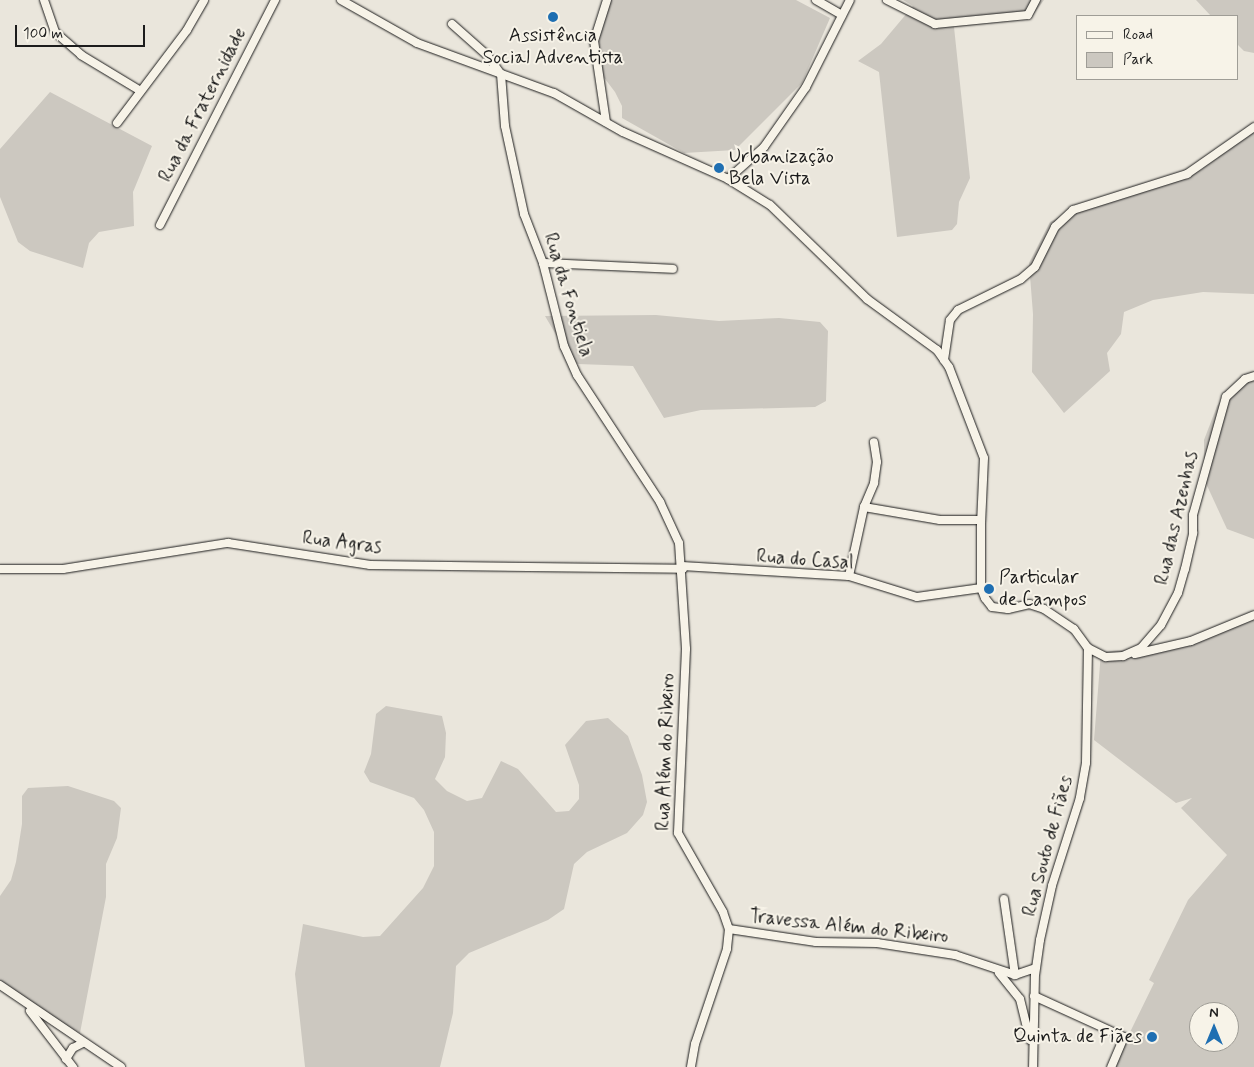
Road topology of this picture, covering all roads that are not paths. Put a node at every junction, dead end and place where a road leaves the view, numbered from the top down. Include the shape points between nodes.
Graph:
1 (44, 0) edge
2 (204, 0) edge
3 (275, 0) edge
4 (342, 0) edge
5 (607, 0) edge
6 (816, 0) edge
7 (850, 0) edge
8 (887, 0) edge
9 (1036, 0) edge
10 (842, 15) junction
11 (452, 24) dead end
12 (501, 74) junction
13 (139, 90) junction
14 (606, 122) junction
15 (117, 123) dead end
16 (1254, 127) edge
17 (728, 179) junction
18 (160, 225) dead end
19 (542, 264) junction
20 (673, 269) dead end
21 (944, 360) junction
22 (1254, 376) edge
23 (874, 442) dead end
24 (864, 507) junction
25 (981, 520) junction
26 (682, 567) junction
27 (0, 569) edge
28 (849, 576) junction
29 (981, 588) junction
30 (1254, 615) edge
31 (1088, 648) junction
32 (1123, 656) junction
33 (1004, 899) dead end
34 (729, 929) junction
35 (1035, 968) junction
36 (994, 969) junction
37 (1015, 975) junction
38 (0, 985) edge
39 (1034, 996) junction
40 (26, 1006) junction
41 (83, 1042) junction
42 (1032, 1050) junction
43 (66, 1059) junction
44 (73, 1067) edge
45 (121, 1067) edge
46 (691, 1067) edge
47 (1033, 1067) edge
48 (1111, 1067) edge

1 - 13 street via 55,32 80,55
2 - 13 street via 187,30
3 - 18 street, Rua da Fraternidade
4 - 12 street via 417,43
5 - 14 street via 594,41
6 - 10 street
7 - 10 street
8 - 9 street via 935,24 1028,15
10 - 17 street via 806,87 764,147
11 - 12 street via 487,55
12 - 14 street via 554,93
12 - 19 street, Rua da Fontiela via 505,126 514,171 524,214
13 - 15 street
14 - 17 street via 668,154
16 - 21 street via 1187,174 1073,210 1055,227 1035,267 1021,279 958,310 950,320
17 - 21 street via 770,205 867,299 936,350
19 - 20 street
19 - 26 street, Rua da Fontiela via 570,360 660,502 679,543
21 - 25 street via 962,395 984,458
22 - 32 street, Rua das Azenhas via 1245,379 1226,397 1193,515 1193,533 1178,593 1161,625 1141,648
23 - 24 street via 877,462 874,483
24 - 25 street via 940,520
24 - 28 street
25 - 29 street
26 - 27 street, Rua Agras via 370,565 228,543 63,569
26 - 28 street, Rua do Casal
26 - 34 street, Rua Além do Ribeiro via 686,649 678,833 723,912
28 - 29 street, Rua do Casal via 917,597
29 - 31 street via 992,607 1008,609 1030,604 1044,609 1074,629
30 - 32 street via 1191,641
31 - 32 street via 1106,657
31 - 35 street, Rua Souto de Fiães via 1090,704 1080,798 1052,886
33 - 37 street
34 - 36 street, Travessa Além do Ribeiro via 816,942 876,943 955,955
34 - 46 street via 727,949 695,1044
35 - 37 street
35 - 39 street, Rua Souto de Fiães
36 - 37 street, Travessa Além do Ribeiro
36 - 42 street, Travessa Além do Ribeiro via 1008,980 1020,999
38 - 40 street
39 - 42 street, Rua Souto de Fiães
39 - 48 street via 1124,1037
40 - 41 street
40 - 43 street
41 - 43 street via 73,1048
41 - 45 street
42 - 47 street, Rua Souto de Fiães
43 - 44 street

